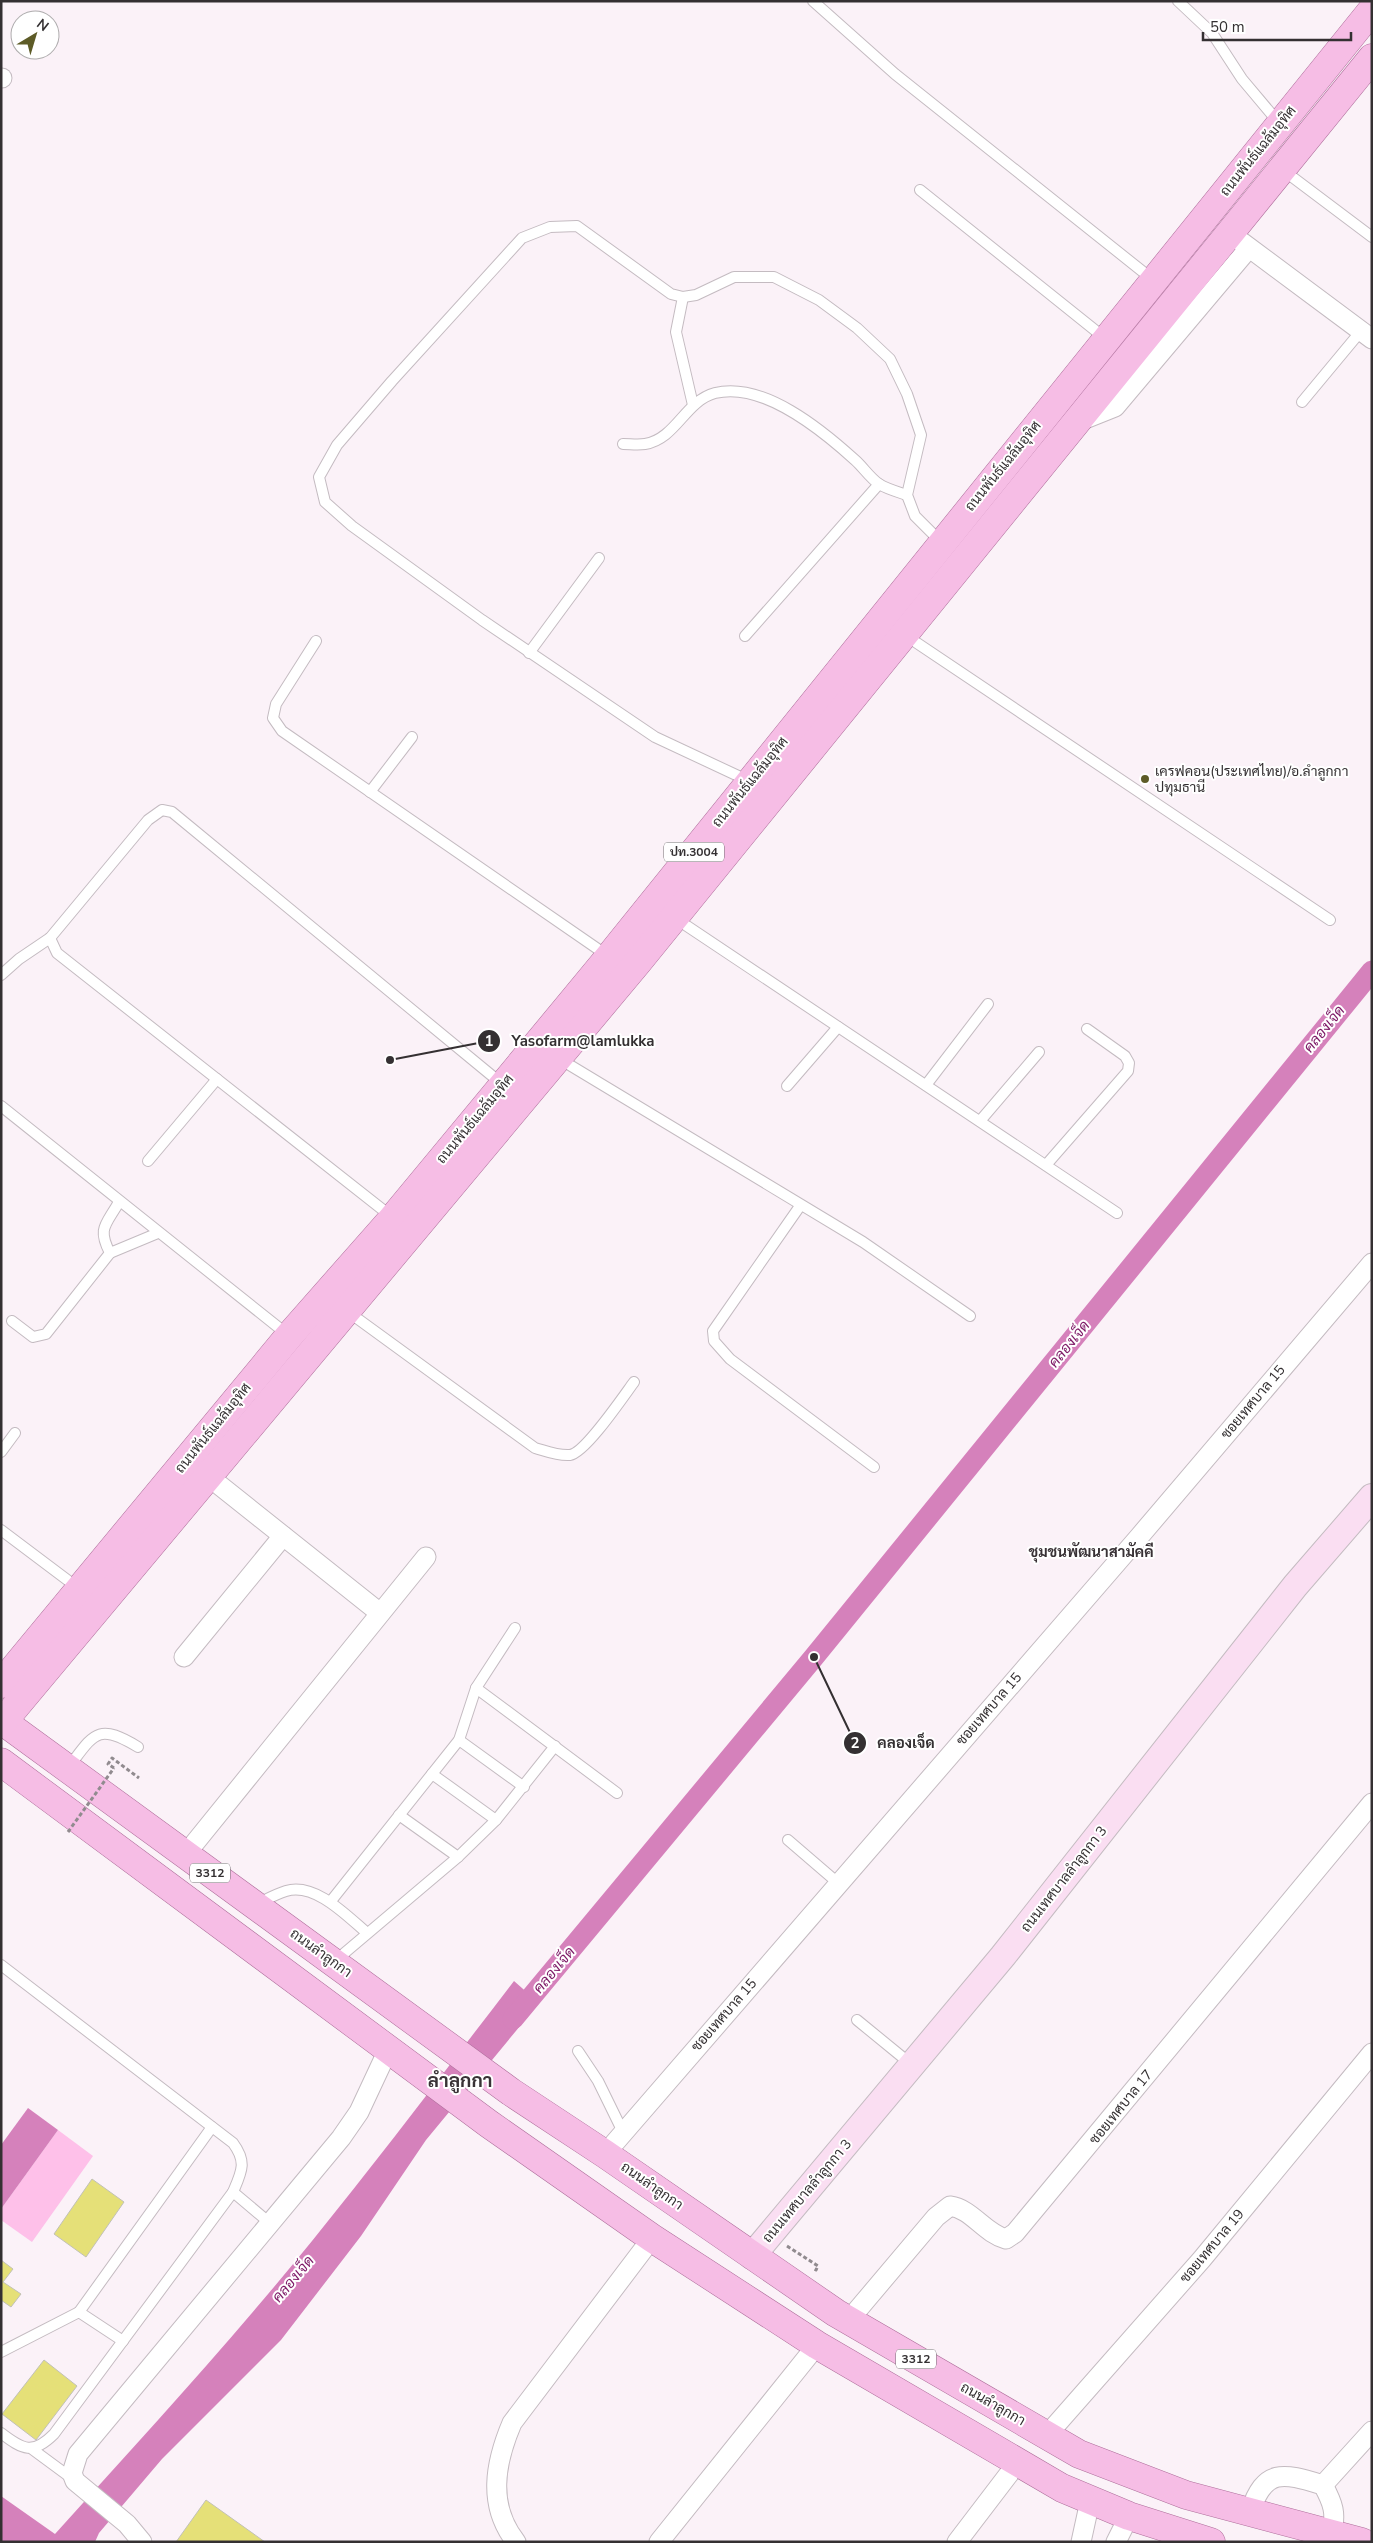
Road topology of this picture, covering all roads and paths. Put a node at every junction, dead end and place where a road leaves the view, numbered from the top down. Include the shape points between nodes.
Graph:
1 (813, 1) edge
2 (1178, 1) edge
3 (1372, 10) edge
4 (1372, 58) edge
5 (1280, 124) junction
6 (1282, 169) junction
7 (920, 190) dead end
8 (1372, 237) edge
9 (1239, 241) junction
10 (1153, 280) junction
11 (683, 297) junction
12 (1366, 335) edge
13 (1106, 339) junction
14 (1302, 402) dead end
15 (693, 405) junction
16 (622, 444) dead end
17 (879, 484) junction
18 (907, 495) junction
19 (941, 543) junction
20 (600, 558) dead end
21 (904, 635) junction
22 (745, 636) dead end
23 (316, 641) dead end
24 (529, 653) junction
25 (412, 737) dead end
26 (750, 781) junction
27 (370, 792) junction
28 (674, 918) junction
29 (1330, 920) dead end
30 (50, 938) junction
31 (609, 956) junction
32 (1, 975) edge
33 (988, 1004) dead end
34 (838, 1027) junction
35 (1087, 1029) dead end
36 (1039, 1052) dead end
37 (558, 1057) junction
38 (217, 1079) junction
39 (503, 1084) junction
40 (926, 1085) junction
41 (787, 1086) dead end
42 (1, 1106) edge
43 (980, 1121) junction
44 (148, 1161) dead end
45 (1046, 1165) junction
46 (119, 1202) junction
47 (800, 1206) junction
48 (1117, 1213) dead end
49 (393, 1218) junction
50 (158, 1233) junction
51 (110, 1253) junction
52 (1372, 1263) edge
53 (346, 1310) junction
54 (970, 1316) dead end
55 (12, 1321) dead end
56 (289, 1336) junction
57 (634, 1382) dead end
58 (15, 1433) dead end
59 (1, 1452) edge
60 (874, 1467) dead end
61 (208, 1476) junction
62 (1372, 1497) edge
63 (1, 1530) edge
64 (283, 1536) junction
65 (426, 1557) dead end
66 (80, 1590) junction
67 (380, 1613) junction
68 (515, 1628) dead end
69 (184, 1657) dead end
70 (1, 1684) edge
71 (476, 1688) junction
72 (2, 1721) edge
73 (459, 1740) junction
74 (556, 1746) junction
75 (138, 1748) dead end
76 (1, 1762) edge
77 (68, 1768) junction
78 (432, 1774) junction
79 (138, 1778) dead end
80 (524, 1787) junction
81 (617, 1793) dead end
82 (1372, 1803) edge
83 (399, 1815) junction
84 (496, 1820) junction
85 (68, 1832) dead end
86 (788, 1840) dead end
87 (185, 1855) junction
88 (458, 1857) junction
89 (838, 1883) junction
90 (331, 1901) junction
91 (254, 1905) junction
92 (367, 1933) junction
93 (333, 1962) junction
94 (1, 1965) edge
95 (857, 2020) dead end
96 (578, 2051) dead end
97 (391, 2052) junction
98 (1372, 2053) edge
99 (912, 2065) junction
100 (212, 2127) junction
101 (624, 2132) junction
102 (605, 2154) junction
103 (233, 2192) junction
104 (271, 2224) junction
105 (652, 2238) junction
106 (783, 2243) dead end
107 (752, 2256) junction
108 (816, 2270) dead end
109 (79, 2312) junction
110 (849, 2320) junction
111 (123, 2341) junction
112 (817, 2345) junction
113 (1, 2352) edge
114 (1372, 2431) edge
115 (1, 2433) edge
116 (1046, 2435) junction
117 (32, 2449) junction
118 (1018, 2462) junction
119 (75, 2481) junction
120 (1323, 2485) junction
121 (1090, 2501) junction
122 (1250, 2512) junction
123 (1129, 2516) junction
124 (510, 2539) edge
125 (1348, 2539) edge
126 (142, 2542) edge
127 (659, 2542) edge
128 (957, 2542) edge
129 (1081, 2542) edge
130 (1116, 2542) edge
131 (1211, 2542) edge

1 - 10 lane via 895,74
2 - 5 lane via 1212,33 1242,79
3 - 5 main road, ถนนพันธ์แฉล้มอุทิศ / ปท.3004
4 - 6 main road, ถนนพันธ์แฉล้มอุทิศ / ปท.3004
5 - 10 main road, ถนนพันธ์แฉล้มอุทิศ / ปท.3004
6 - 8 lane
6 - 9 main road, ถนนพันธ์แฉล้มอุทิศ / ปท.3004
7 - 13 lane
9 - 12 street
9 - 21 main road, ถนนพันธ์แฉล้มอุทิศ / ปท.3004 via 1080,418
10 - 13 main road, ถนนพันธ์แฉล้มอุทิศ / ปท.3004
11 - 15 lane via 676,332
11 - 18 lane via 696,295 734,277 774,277 820,300 857,328 890,359 907,394 921,435
11 - 24 lane via 671,294 577,226 550,227 522,238 343,438 319,477 325,502 352,526
12 - 14 lane
13 - 19 main road, ถนนพันธ์แฉล้มอุทิศ / ปท.3004
15 - 16 lane via 666,434 646,444
15 - 17 lane via 715,393 739,392 768,399 806,420
17 - 18 lane
17 - 22 lane
18 - 19 lane via 916,516
19 - 26 main road, ถนนพันธ์แฉล้มอุทิศ / ปท.3004
20 - 24 lane
21 - 28 main road, ถนนพันธ์แฉล้มอุทิศ / ปท.3004
21 - 29 lane
23 - 27 lane via 276,704 273,718 282,731
24 - 26 lane via 655,737
25 - 27 lane
26 - 31 main road, ถนนพันธ์แฉล้มอุทิศ / ปท.3004
27 - 31 lane
28 - 34 lane
28 - 37 main road, ถนนพันธ์แฉล้มอุทิศ / ปท.3004
30 - 32 lane
30 - 38 lane via 57,953
30 - 39 lane via 148,820 162,810 172,812
31 - 39 main road, ถนนพันธ์แฉล้มอุทิศ / ปท.3004
33 - 40 lane
34 - 40 lane
34 - 41 lane
35 - 45 lane via 1125,1056 1129,1063 1128,1071
36 - 43 lane
37 - 47 lane
37 - 53 main road, ถนนพันธ์แฉล้มอุทิศ / ปท.3004
38 - 44 lane
38 - 49 lane
39 - 49 main road, ถนนพันธ์แฉล้มอุทิศ / ปท.3004
40 - 43 lane
42 - 46 lane
43 - 45 lane
45 - 48 lane
46 - 50 lane
46 - 51 lane via 104,1227 103,1239
47 - 54 lane via 863,1242
47 - 60 lane via 713,1331 714,1341 730,1360
49 - 56 main road, ถนนพันธ์แฉล้มอุทิศ / ปท.3004
50 - 51 lane
50 - 56 lane
51 - 55 lane via 46,1334 33,1337
52 - 89 street, ซอยเทศบาล 15
53 - 57 lane via 535,1448 557,1455 572,1455 589,1442
53 - 61 main road, ถนนพันธ์แฉล้มอุทิศ / ปท.3004
56 - 66 main road, ถนนพันธ์แฉล้มอุทิศ / ปท.3004
58 - 59 lane
61 - 64 street
61 - 72 main road, ถนนพันธ์แฉล้มอุทิศ / ปท.3004
62 - 99 street, ถนนเทศบาลลำลูกกา 3 via 1295,1586 1009,1949
63 - 66 lane
64 - 67 street
64 - 69 street
65 - 67 street
66 - 70 main road, ถนนพันธ์แฉล้มอุทิศ / ปท.3004
67 - 87 street
68 - 71 lane
71 - 73 lane
71 - 74 lane
72 - 77 main road, ถนนลำลูกกา / 3312
73 - 78 lane
73 - 80 lane
74 - 80 lane
74 - 81 lane
75 - 77 lane via 118,1735 103,1733 92,1738
76 - 97 main road, 3312
77 - 87 main road, ถนนลำลูกกา / 3312
78 - 83 lane
78 - 84 lane
79 - 85 path, bridge via 112,1758 108,1764 114,1768
80 - 84 lane
82 - 110 street, ซอยเทศบาล 17 via 1015,2233 1006,2239 997,2236 959,2208 950,2206 936,2216
83 - 88 lane
83 - 90 lane
84 - 88 lane
86 - 89 lane
87 - 91 main road, ถนนลำลูกกา / 3312
88 - 92 lane
89 - 101 street, ซอยเทศบาล 15
90 - 91 lane via 304,1891 288,1890
90 - 92 lane
91 - 93 main road, ถนนลำลูกกา / 3312
92 - 93 lane
93 - 102 main road, ถนนลำลูกกา / 3312 via 511,2092
94 - 100 lane
95 - 99 lane
96 - 101 lane via 598,2081
97 - 104 street via 341,2138
97 - 105 main road, 3312
98 - 116 street, ซอยเทศบาล 19 via 1202,2259
99 - 107 street, ถนนเทศบาลลำลูกกา 3
100 - 103 lane via 233,2143 242,2155 242,2171
100 - 109 lane
101 - 102 street, ซอยเทศบาล 15
102 - 107 main road, ถนนลำลูกกา / 3312
103 - 104 lane
103 - 111 lane
104 - 119 street via 78,2454 72,2472
105 - 112 main road, 3312
105 - 124 street via 512,2423 500,2450 496,2482 498,2510
106 - 108 path via 818,2266
107 - 110 main road, ถนนลำลูกกา / 3312
109 - 111 lane
109 - 113 lane
110 - 116 main road, ถนนลำลูกกา / 3312
111 - 117 lane via 54,2434 44,2444
112 - 118 main road, 3312
112 - 127 street
114 - 120 street
115 - 117 lane via 18,2446
116 - 122 main road, ถนนลำลูกกา / 3312 via 1079,2454 1186,2495
117 - 119 lane
118 - 121 main road, 3312
118 - 128 street
119 - 126 street via 126,2524
120 - 122 street via 1280,2476 1266,2481 1256,2494
120 - 125 street via 1333,2504 1335,2520
121 - 123 main road, 3312
121 - 129 street
122 - 125 main road, ถนนลำลูกกา / 3312
123 - 130 street
123 - 131 main road, 3312

